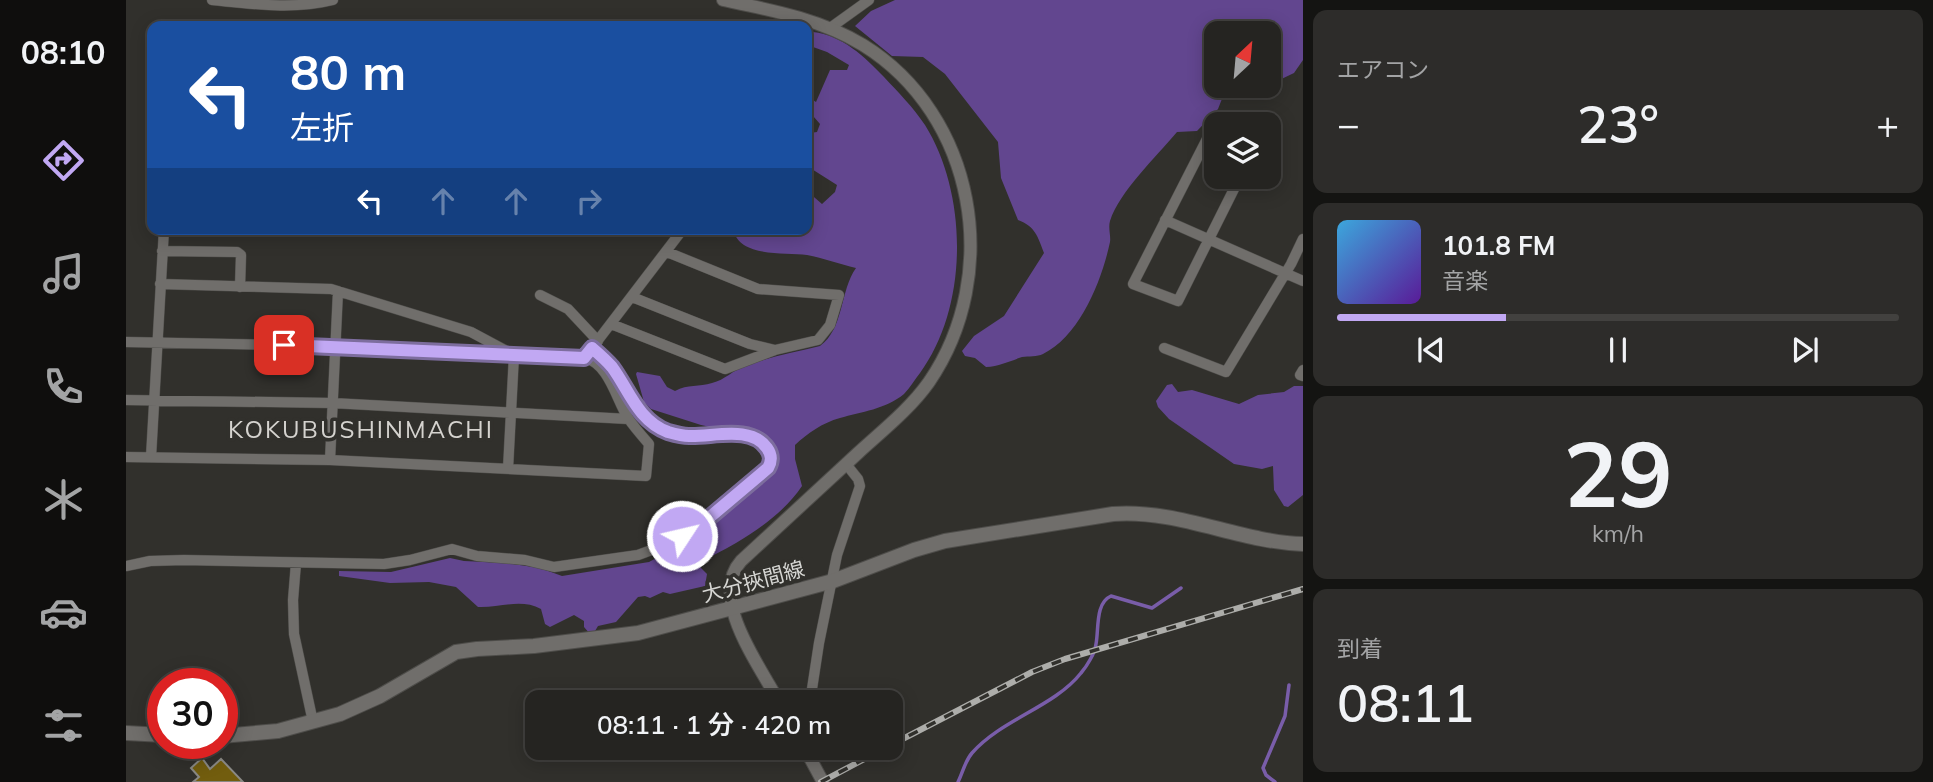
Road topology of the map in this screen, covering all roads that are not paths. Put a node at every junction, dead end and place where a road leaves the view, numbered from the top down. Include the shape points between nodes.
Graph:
1 (212, 0) edge
2 (333, 0) edge
3 (723, 0) edge
4 (869, 0) edge
5 (800, 21) edge
6 (812, 24) edge
7 (830, 28) junction
8 (1204, 145) edge
9 (1234, 189) edge
10 (1165, 220) junction
11 (163, 235) edge
12 (679, 235) edge
13 (1303, 239) edge
14 (1209, 240) junction
15 (162, 251) junction
16 (667, 252) junction
17 (1286, 273) junction
18 (1303, 281) edge
19 (160, 284) junction
20 (240, 287) junction
21 (338, 290) junction
22 (540, 295) dead end
23 (632, 297) junction
24 (611, 324) junction
25 (126, 342) edge
26 (157, 343) junction
27 (595, 344) junction
28 (335, 346) junction
29 (1164, 348) dead end
30 (775, 350) junction
31 (514, 355) junction
32 (584, 358) junction
33 (1303, 370) edge
34 (1303, 376) edge
35 (126, 400) edge
36 (154, 401) junction
37 (332, 403) junction
38 (511, 412) junction
39 (628, 419) junction
40 (126, 457) edge
41 (151, 457) junction
42 (330, 460) junction
43 (846, 464) junction
44 (508, 469) junction
45 (1303, 544) edge
46 (296, 563) junction
47 (126, 566) edge
48 (833, 581) junction
49 (731, 608) junction
50 (773, 690) edge
51 (812, 690) edge
52 (313, 722) junction
53 (126, 733) edge
54 (147, 734) edge
55 (238, 734) edge
56 (811, 760) edge
57 (823, 782) edge

1 - 2 street via 289,6
3 - 5 street
4 - 7 street
6 - 7 street
7 - 43 street via 889,64 933,114 962,174 971,232 965,295 942,359 914,400
8 - 10 street
9 - 14 street
10 - 14 street
10 - 14 street via 1133,284 1178,301
11 - 15 street
12 - 16 street
13 - 17 street
14 - 17 street
15 - 19 street
15 - 20 street via 237,252 241,255
16 - 23 street
16 - 30 street via 758,289 839,295 830,325 818,340
17 - 18 street
17 - 29 street via 1226,372
19 - 20 street
19 - 26 street
20 - 21 street
21 - 28 street
21 - 31 street via 471,332
22 - 27 street via 568,309
23 - 24 street
23 - 30 street
24 - 27 street
24 - 30 street via 725,369
25 - 26 street
26 - 28 street
26 - 36 street
27 - 32 street
27 - 46 street via 654,426 682,435 752,437 770,453 768,468 689,532 629,558 554,567 452,549 384,564
28 - 31 street
28 - 37 street
31 - 32 street
31 - 38 street
32 - 39 street via 601,368
33 - 34 street
35 - 36 street
36 - 37 street
36 - 41 street
37 - 38 street
37 - 42 street
38 - 39 street
38 - 44 street
39 - 44 street via 649,444 646,476
40 - 41 street
41 - 42 street
42 - 44 street
43 - 48 street via 860,486
43 - 49 street via 737,566 729,583
45 - 48 main road, 大分挾間線 via 1164,516 1123,513 945,541
46 - 47 street via 184,560
46 - 52 street via 294,634
48 - 49 main road, 大分挾間線
48 - 51 street
49 - 50 street
49 - 52 main road, 大分挾間線 via 628,635 456,652 364,704
52 - 55 main road, 大分挾間線
53 - 54 main road
56 - 57 street

